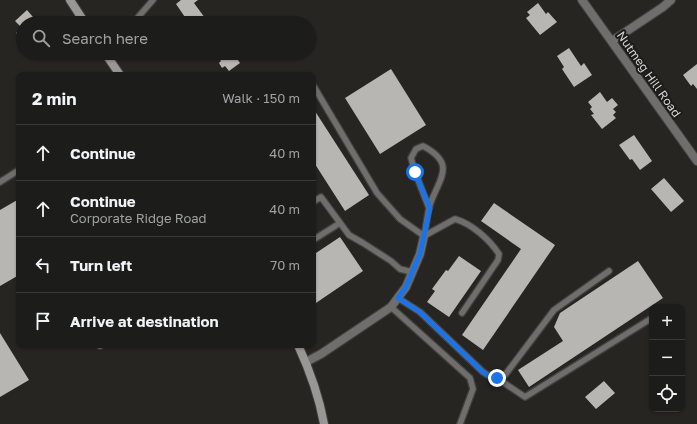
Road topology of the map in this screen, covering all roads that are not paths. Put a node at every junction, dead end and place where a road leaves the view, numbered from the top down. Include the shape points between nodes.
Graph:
1 (70, 0) edge
2 (152, 0) edge
3 (582, 0) edge
4 (671, 0) edge
5 (80, 16) edge
6 (138, 16) edge
7 (612, 41) junction
8 (110, 60) edge
9 (118, 72) edge
10 (316, 90) edge
11 (697, 161) edge
12 (16, 172) edge
13 (0, 182) edge
14 (316, 200) edge
15 (430, 208) junction
16 (340, 223) junction
17 (424, 236) junction
18 (316, 238) edge
19 (609, 271) dead end
20 (412, 272) junction
21 (398, 298) junction
22 (391, 307) junction
23 (462, 313) dead end
24 (649, 320) edge
25 (299, 348) edge
26 (306, 362) junction
27 (497, 378) junction
28 (324, 424) edge
29 (460, 424) edge

1 - 5 main road
2 - 6 lane
3 - 7 street, Nutmeg Hill Road
4 - 7 street
7 - 11 street, Nutmeg Hill Road
8 - 9 main road
10 - 17 lane via 377,193 400,219
12 - 13 lane
14 - 16 lane via 321,197
15 - 15 lane via 444,173 442,161 434,152 423,146 416,149 411,158
15 - 17 lane
16 - 18 lane
16 - 20 lane via 349,235 400,269
17 - 20 street
17 - 23 lane via 454,219 477,231 499,254 498,260
19 - 27 lane via 554,310 504,375
20 - 21 street
21 - 22 street
21 - 27 lane via 420,312 483,372
22 - 26 street
22 - 29 lane via 470,378 473,389
24 - 27 lane via 525,397
25 - 26 main road
26 - 28 main road via 321,406

